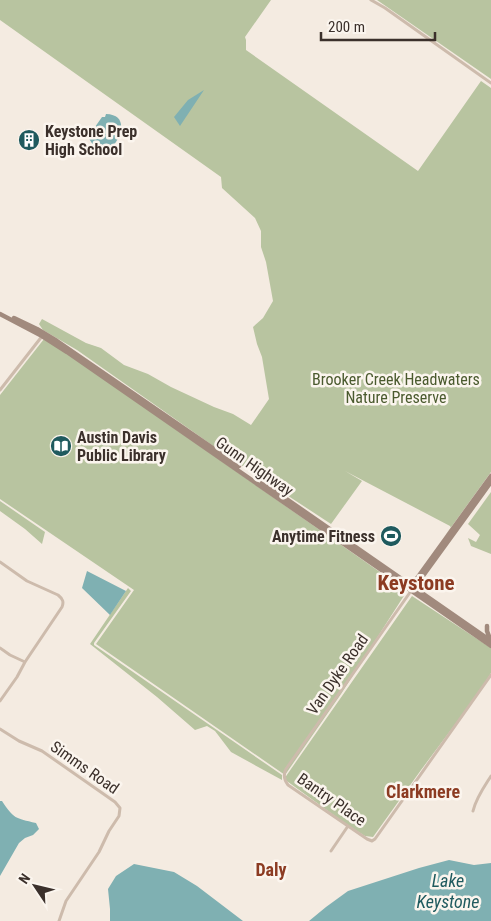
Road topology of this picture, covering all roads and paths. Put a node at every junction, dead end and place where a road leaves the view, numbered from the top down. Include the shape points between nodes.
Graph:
1 (370, 0) edge
2 (491, 83) edge
3 (0, 312) edge
4 (43, 335) junction
5 (0, 390) edge
6 (491, 476) edge
7 (491, 482) edge
8 (0, 562) edge
9 (420, 580) junction
10 (413, 588) junction
11 (422, 593) junction
12 (487, 626) dead end
13 (491, 641) edge
14 (491, 646) edge
15 (0, 648) edge
16 (25, 662) junction
17 (491, 675) edge
18 (0, 701) edge
19 (0, 729) edge
20 (284, 772) joint
21 (491, 776) edge
22 (473, 810) dead end
23 (348, 826) junction
24 (331, 851) dead end
25 (58, 921) edge

1 - 2 street
3 - 4 main road, Gunn Highway
4 - 5 street
4 - 10 main road, Gunn Highway
6 - 10 main road, Van Dyke Road
7 - 9 main road, Van Dyke Road
8 - 16 street via 27,581 58,595 64,603
9 - 10 main road, Van Dyke Road
9 - 11 main road
10 - 11 main road, Gunn Highway
10 - 14 main road, Gunn Highway
10 - 20 street, Van Dyke Road
11 - 13 main road, Gunn Highway
12 - 13 main road
15 - 16 street
16 - 18 street
17 - 23 street, Bantry Place via 375,839 367,839
19 - 25 street, Simms Road via 42,751 120,808 119,816 66,901
20 - 23 street, Bantry Place via 288,785
21 - 22 street
23 - 24 street

